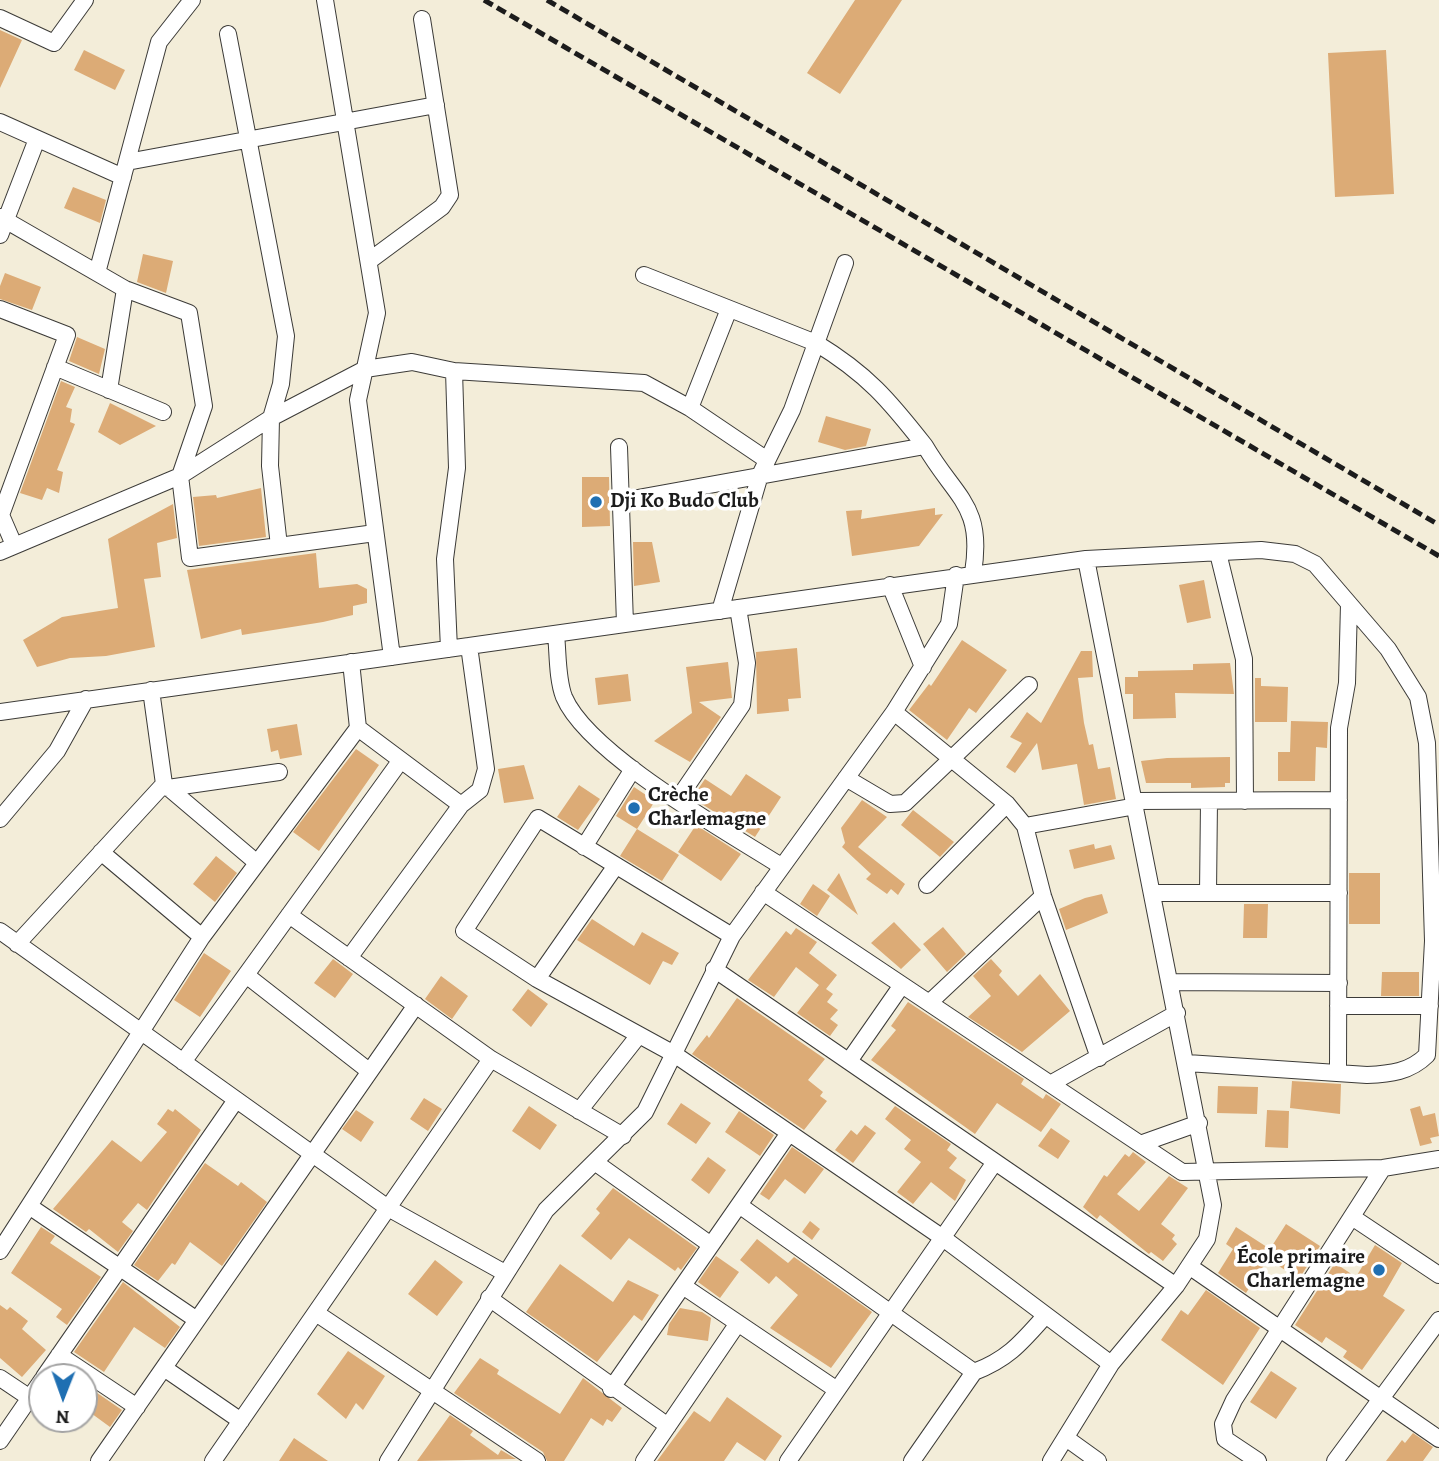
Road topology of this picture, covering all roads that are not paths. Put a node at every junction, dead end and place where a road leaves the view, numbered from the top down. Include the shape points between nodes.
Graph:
1 (85, 0) edge
2 (192, 0) edge
3 (325, 0) edge
4 (0, 18) edge
5 (422, 19) dead end
6 (228, 34) dead end
7 (436, 105) junction
8 (0, 122) edge
9 (345, 122) junction
10 (37, 139) junction
11 (248, 140) junction
12 (125, 170) junction
13 (3, 218) edge
14 (0, 235) edge
15 (369, 261) junction
16 (845, 263) dead end
17 (97, 273) junction
18 (644, 275) dead end
19 (125, 289) junction
20 (0, 309) edge
21 (729, 309) junction
22 (816, 343) junction
23 (55, 367) junction
24 (365, 369) junction
25 (454, 371) junction
26 (109, 390) junction
27 (690, 408) junction
28 (163, 412) dead end
29 (271, 418) junction
30 (925, 446) junction
31 (619, 447) dead end
32 (764, 468) junction
33 (180, 476) junction
34 (621, 500) junction
35 (375, 533) junction
36 (279, 546) junction
37 (7, 549) edge
38 (1218, 553) junction
39 (1086, 559) junction
40 (965, 574) junction
41 (890, 585) junction
42 (1349, 604) junction
43 (738, 608) junction
44 (720, 611) junction
45 (625, 624) junction
46 (556, 634) junction
47 (469, 646) junction
48 (449, 649) junction
49 (392, 657) junction
50 (351, 662) junction
51 (923, 667) junction
52 (1029, 685) dead end
53 (151, 690) junction
54 (86, 699) junction
55 (0, 712) edge
56 (894, 712) junction
57 (358, 728) junction
58 (401, 760) junction
59 (952, 760) junction
60 (633, 769) junction
61 (279, 772) dead end
62 (846, 778) junction
63 (166, 786) junction
64 (678, 799) junction
65 (1339, 800) junction
66 (1209, 801) junction
67 (1245, 801) junction
68 (1007, 804) junction
69 (1135, 804) junction
70 (461, 805) junction
71 (0, 819) edge
72 (1025, 826) junction
73 (584, 847) junction
74 (101, 852) junction
75 (256, 862) junction
76 (781, 866) junction
77 (615, 867) junction
78 (928, 885) dead end
79 (763, 892) junction
80 (1153, 893) junction
81 (1208, 893) junction
82 (1339, 893) junction
83 (1043, 896) junction
84 (289, 915) junction
85 (0, 931) edge
86 (732, 936) junction
87 (202, 937) junction
88 (17, 944) junction
89 (1437, 944) edge
90 (349, 958) junction
91 (714, 969) junction
92 (246, 975) junction
93 (537, 979) junction
94 (1171, 982) junction
95 (1339, 983) junction
96 (902, 985) junction
97 (929, 1003) junction
98 (416, 1005) junction
99 (1338, 1006) junction
100 (1430, 1006) junction
101 (1177, 1013) junction
102 (141, 1032) junction
103 (639, 1035) junction
104 (674, 1054) junction
105 (1099, 1058) junction
106 (491, 1059) junction
107 (849, 1061) junction
108 (183, 1062) junction
109 (1187, 1063) junction
110 (369, 1071) junction
111 (1338, 1071) junction
112 (1050, 1084) junction
113 (236, 1100) junction
114 (579, 1111) junction
115 (1199, 1123) junction
116 (789, 1133) junction
117 (622, 1136) junction
118 (1140, 1144) junction
119 (312, 1154) junction
120 (1439, 1158) edge
121 (995, 1162) junction
122 (596, 1163) junction
123 (1384, 1168) junction
124 (1209, 1172) junction
125 (739, 1205) junction
126 (29, 1206) junction
127 (388, 1208) junction
128 (1352, 1217) junction
129 (943, 1238) junction
130 (711, 1245) junction
131 (0, 1251) edge
132 (1189, 1266) junction
133 (119, 1269) junction
134 (505, 1273) junction
135 (1439, 1275) edge
136 (683, 1286) junction
137 (1176, 1286) junction
138 (489, 1298) junction
139 (316, 1313) junction
140 (891, 1313) junction
141 (1045, 1317) junction
142 (197, 1320) junction
143 (1439, 1320) edge
144 (738, 1323) junction
145 (1280, 1329) junction
146 (59, 1355) junction
147 (53, 1363) edge
148 (1111, 1364) junction
149 (164, 1368) junction
150 (974, 1372) junction
151 (0, 1378) edge
152 (611, 1388) junction
153 (837, 1390) junction
154 (434, 1392) junction
155 (28, 1397) edge
156 (1382, 1400) junction
157 (28, 1401) edge
158 (137, 1407) junction
159 (241, 1421) junction
160 (668, 1426) junction
161 (1066, 1438) junction
162 (1439, 1439) edge
163 (0, 1440) edge
164 (217, 1460) edge
165 (99, 1461) edge
166 (388, 1461) edge
167 (537, 1461) edge
168 (644, 1461) edge
169 (788, 1461) edge
170 (912, 1461) edge
171 (1051, 1461) edge
172 (1098, 1461) edge
173 (1258, 1461) edge
174 (1335, 1461) edge

1 - 4 street via 54,43
2 - 12 street via 159,42
3 - 9 street
5 - 7 street
6 - 11 street
7 - 9 street
7 - 15 street via 450,195 442,207
8 - 10 street
9 - 11 street
9 - 15 street
10 - 12 street
10 - 13 street
11 - 12 street
11 - 29 street via 286,336 281,384
12 - 17 street
13 - 14 street
13 - 17 street
15 - 24 street via 377,313
16 - 22 street
17 - 19 street
18 - 21 street
19 - 26 street
19 - 33 street via 189,313 204,406
20 - 23 street via 66,335
21 - 22 street
21 - 27 street
22 - 30 street via 866,376
22 - 32 street via 792,410
23 - 26 street
23 - 37 street via 1,515
24 - 25 street via 412,362
24 - 29 street
24 - 35 street via 358,400
25 - 27 street via 644,383
25 - 48 street via 457,468 445,559
26 - 28 street
27 - 32 street
29 - 33 street
29 - 36 street via 270,466
30 - 32 street
30 - 40 street via 977,531
31 - 34 street
32 - 34 street
32 - 44 street
33 - 36 street via 190,558
33 - 37 street
34 - 45 street
35 - 36 street
35 - 49 street
38 - 39 street
38 - 42 street via 1261,550 1295,554 1315,564
38 - 67 street via 1244,659
39 - 40 street
39 - 69 street
40 - 41 street
40 - 51 street via 949,624
41 - 43 street
41 - 51 street
42 - 65 street via 1347,683 1339,728
42 - 89 street via 1388,649 1418,697 1425,721
43 - 44 street
43 - 64 street via 747,663 742,705
44 - 45 street
45 - 46 street
46 - 47 street
46 - 60 street via 563,694 573,715
47 - 48 street
47 - 70 street via 486,769 480,790
48 - 49 street
49 - 50 street
50 - 53 street
50 - 57 street
51 - 56 street
52 - 59 street
53 - 54 street
53 - 63 street
54 - 55 street
54 - 71 street via 57,751
56 - 59 street
56 - 62 street
57 - 58 street
57 - 75 street
58 - 70 street
58 - 84 street
59 - 62 street via 916,796 899,806
59 - 68 street
60 - 64 street
60 - 73 street
61 - 63 street
62 - 76 street
63 - 74 street
63 - 75 street
64 - 76 street
65 - 67 street
65 - 82 street
66 - 67 street
66 - 69 street
66 - 81 street
68 - 72 street
68 - 78 street
69 - 72 street
69 - 80 street
70 - 90 street
72 - 83 street
73 - 77 street
73 - 93 street via 538,818 464,932
74 - 87 street
74 - 88 street
75 - 87 street
76 - 79 street
77 - 86 street
77 - 93 street
79 - 86 street
79 - 96 street
80 - 81 street
80 - 94 street
81 - 82 street
82 - 95 street
83 - 97 street
83 - 105 street
84 - 90 street
84 - 92 street
85 - 88 street
86 - 91 street
87 - 102 street
88 - 102 street
89 - 100 street
90 - 98 street
91 - 104 street
91 - 107 street
92 - 108 street
92 - 110 street
93 - 103 street
94 - 95 street
94 - 101 street
95 - 99 street
96 - 97 street
96 - 107 street
97 - 112 street
98 - 106 street
98 - 110 street
99 - 100 street
99 - 111 street
100 - 111 street via 1427,1055 1418,1065 1394,1073
101 - 105 street
101 - 109 street
102 - 108 street
102 - 126 street
103 - 104 street
103 - 114 street
104 - 116 street
104 - 117 street via 650,1103
105 - 112 street
106 - 114 street
106 - 127 street
107 - 121 street
108 - 113 street
109 - 111 street
109 - 115 street
110 - 119 street
112 - 118 street
113 - 119 street
113 - 133 street
114 - 117 street
115 - 118 street
115 - 124 street
116 - 125 street
116 - 129 street
117 - 122 street
118 - 124 street via 1182,1172
119 - 127 street
119 - 142 street
120 - 123 street
121 - 129 street
121 - 137 street
122 - 130 street
122 - 134 street via 546,1210
123 - 124 street
123 - 128 street
124 - 132 street via 1213,1205 1207,1239
125 - 130 street
125 - 140 street
126 - 131 street
126 - 133 street
127 - 134 street
127 - 139 street
128 - 135 street
128 - 145 street
129 - 140 street
129 - 141 street
130 - 136 street
132 - 137 street
132 - 145 street
133 - 142 street
133 - 146 street
134 - 138 street
136 - 144 street
136 - 152 street
137 - 148 street
138 - 152 street
138 - 154 street
139 - 154 street
139 - 159 street
140 - 150 street
140 - 153 street
141 - 148 street
141 - 150 street via 1000,1362
142 - 149 street
143 - 156 street
144 - 153 street
144 - 160 street
145 - 156 street
145 - 173 street via 1223,1424 1225,1439
146 - 147 street
146 - 158 street
148 - 161 street
149 - 158 street
149 - 159 street
150 - 170 street
151 - 155 street
152 - 160 street
153 - 169 street
154 - 166 street
154 - 167 street
156 - 162 street
156 - 174 street
157 - 163 street
158 - 165 street
159 - 164 street
160 - 168 street
161 - 171 street
161 - 172 street

